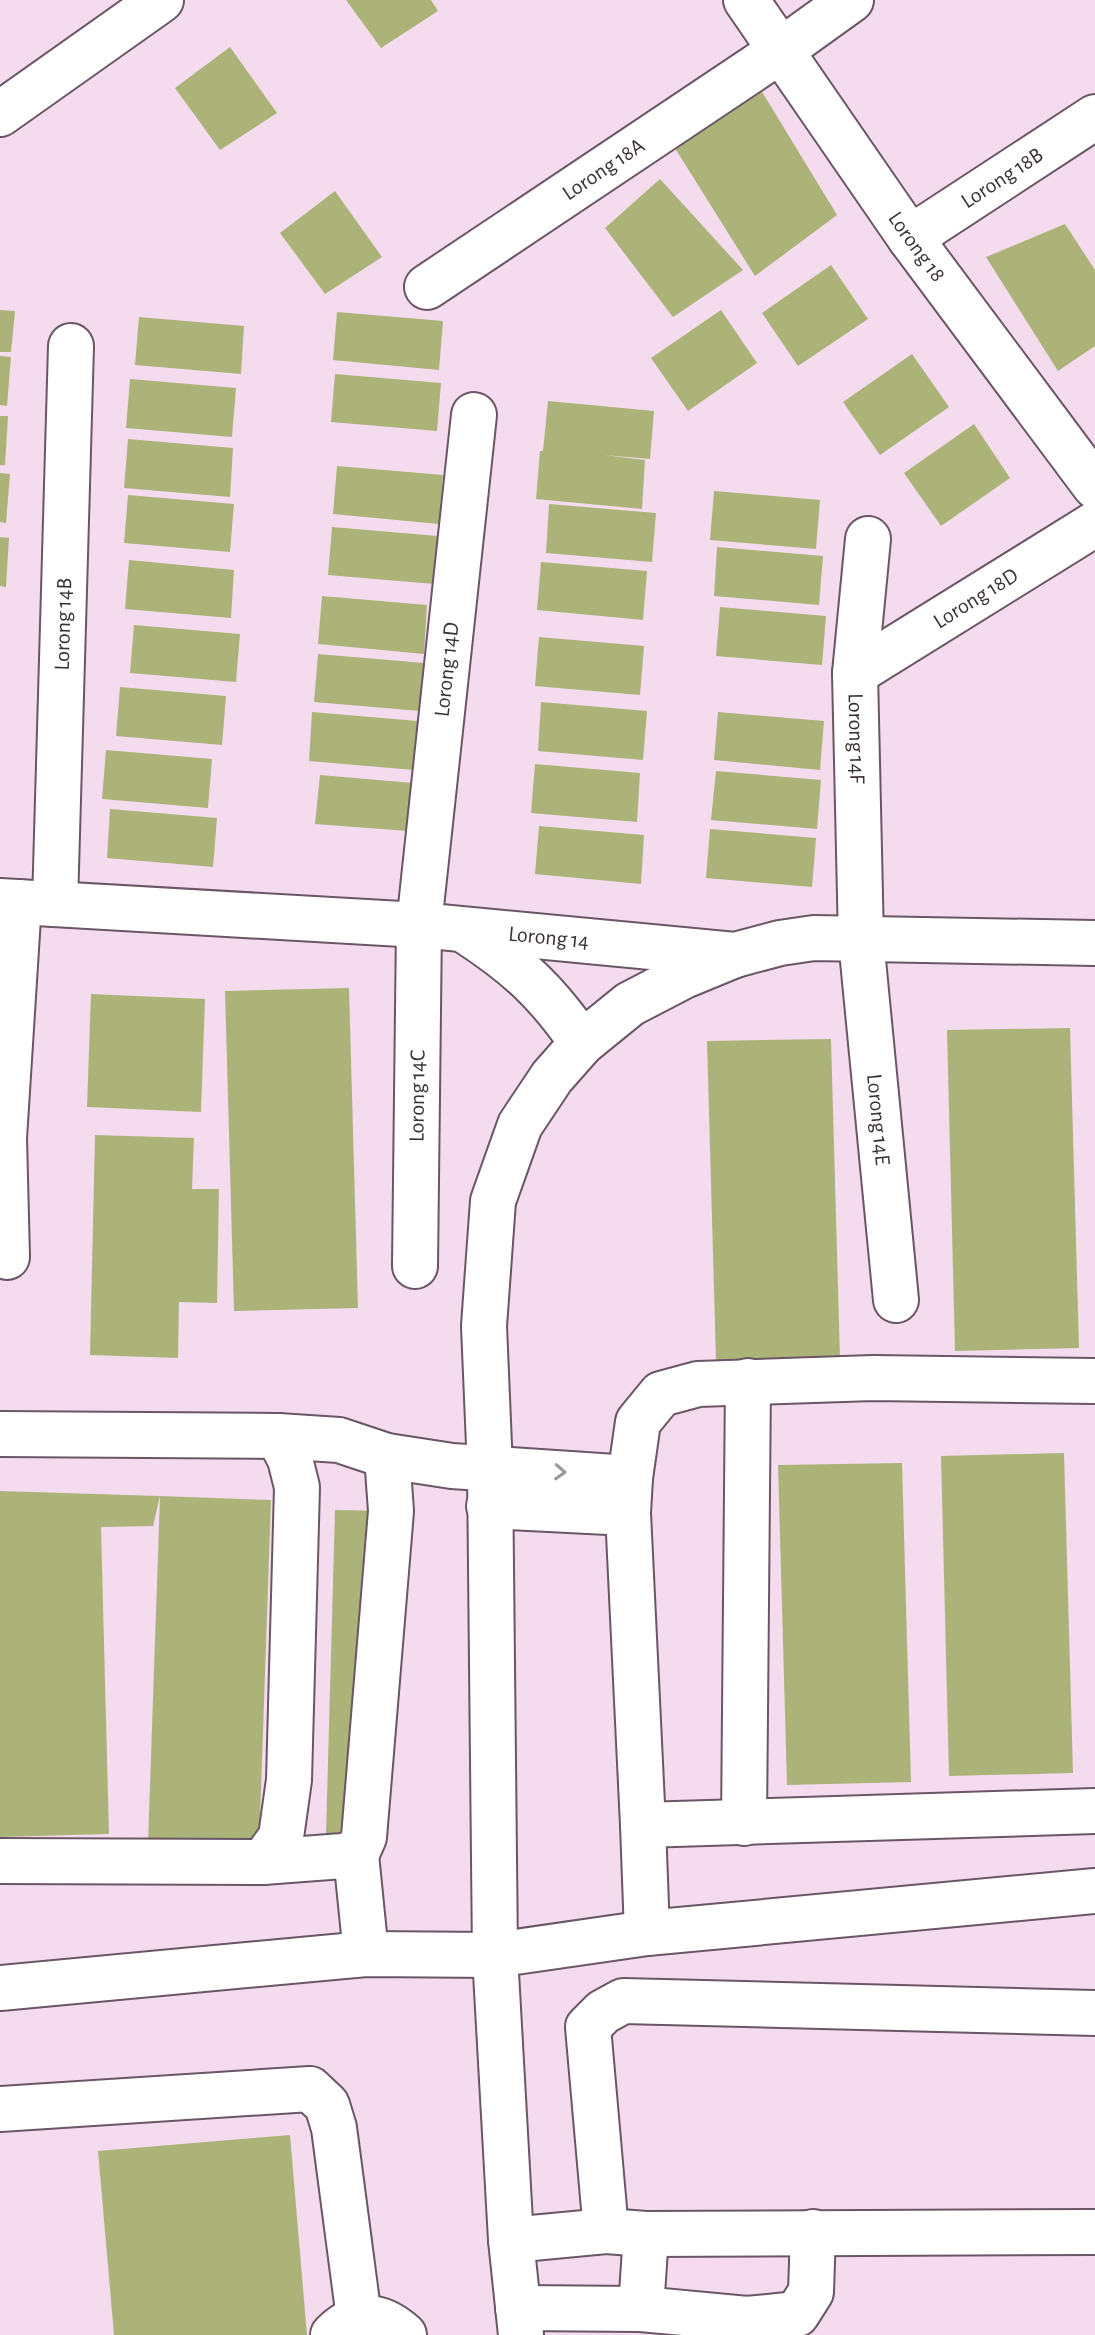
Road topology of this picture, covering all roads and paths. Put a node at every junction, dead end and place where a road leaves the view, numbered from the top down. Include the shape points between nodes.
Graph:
1 (161, 0) edge
2 (746, 0) edge
3 (851, 0) edge
4 (780, 51) junction
5 (1, 110) edge
6 (1095, 117) edge
7 (910, 238) junction
8 (427, 287) dead end
9 (71, 346) dead end
10 (474, 415) dead end
11 (1095, 486) edge
12 (1095, 524) edge
13 (868, 539) dead end
14 (855, 673) junction
15 (25, 902) edge
16 (440, 926) junction
17 (861, 940) junction
18 (1095, 943) edge
19 (735, 955) junction
20 (582, 1043) junction
21 (2, 1138) edge
22 (7, 1257) dead end
23 (415, 1266) dead end
24 (896, 1300) dead end
25 (748, 1381) junction
26 (1095, 1381) edge
27 (0, 1434) edge
28 (278, 1436) junction
29 (387, 1456) junction
30 (490, 1487) junction
31 (629, 1495) junction
32 (1095, 1811) edge
33 (744, 1823) junction
34 (643, 1825) junction
35 (356, 1855) junction
36 (0, 1861) edge
37 (263, 1862) junction
38 (1095, 1891) edge
39 (647, 1933) junction
40 (366, 1954) junction
41 (495, 1955) junction
42 (0, 1988) edge
43 (1095, 2013) edge
44 (0, 2109) edge
45 (626, 2232) junction
46 (813, 2232) junction
47 (1095, 2232) edge
48 (511, 2240) junction
49 (641, 2309) junction
50 (520, 2322) edge
51 (346, 2326) edge
52 (404, 2335) edge

1 - 5 street
2 - 4 street, Lorong 18
3 - 4 street, Lorong 18A
4 - 7 street, Lorong 18
4 - 8 street, Lorong 18A
6 - 7 street, Lorong 18B
7 - 11 street, Lorong 18
9 - 15 street, Lorong 14B
10 - 16 street, Lorong 14D
12 - 14 street, Lorong 18D
13 - 14 street, Lorong 14F
14 - 17 street, Lorong 14F
15 - 16 street, Lorong 14
15 - 21 street, Lorong 14B
16 - 19 street, Lorong 14
16 - 20 street via 520,969 555,1004
16 - 23 street, Lorong 14C
17 - 18 street, Lorong 14
17 - 19 street, Lorong 14 via 814,938
17 - 24 street, Lorong 14E
19 - 20 street via 630,1004
20 - 30 street via 520,1125 493,1201 484,1326
21 - 22 street, Lorong 14B
25 - 26 street
25 - 31 street via 698,1384 661,1394 638,1422
25 - 33 street
27 - 28 street
28 - 29 street via 339,1440
28 - 37 street via 297,1487 289,1780 281,1837
29 - 30 street
29 - 35 street via 391,1511 364,1837
30 - 31 street
30 - 41 street
31 - 34 street
32 - 33 street
33 - 34 street
34 - 39 street
35 - 37 street
35 - 40 street
36 - 37 street
38 - 39 street
39 - 41 street
40 - 41 street
40 - 42 street
41 - 48 street
43 - 45 street via 623,2001 588,2027
44 - 51 street via 310,2089 327,2105 334,2128
45 - 46 street
45 - 48 street
45 - 49 street
46 - 47 street
46 - 49 street via 811,2292 797,2314 747,2319
48 - 50 street
49 - 50 street
51 - 52 street via 376,2317

